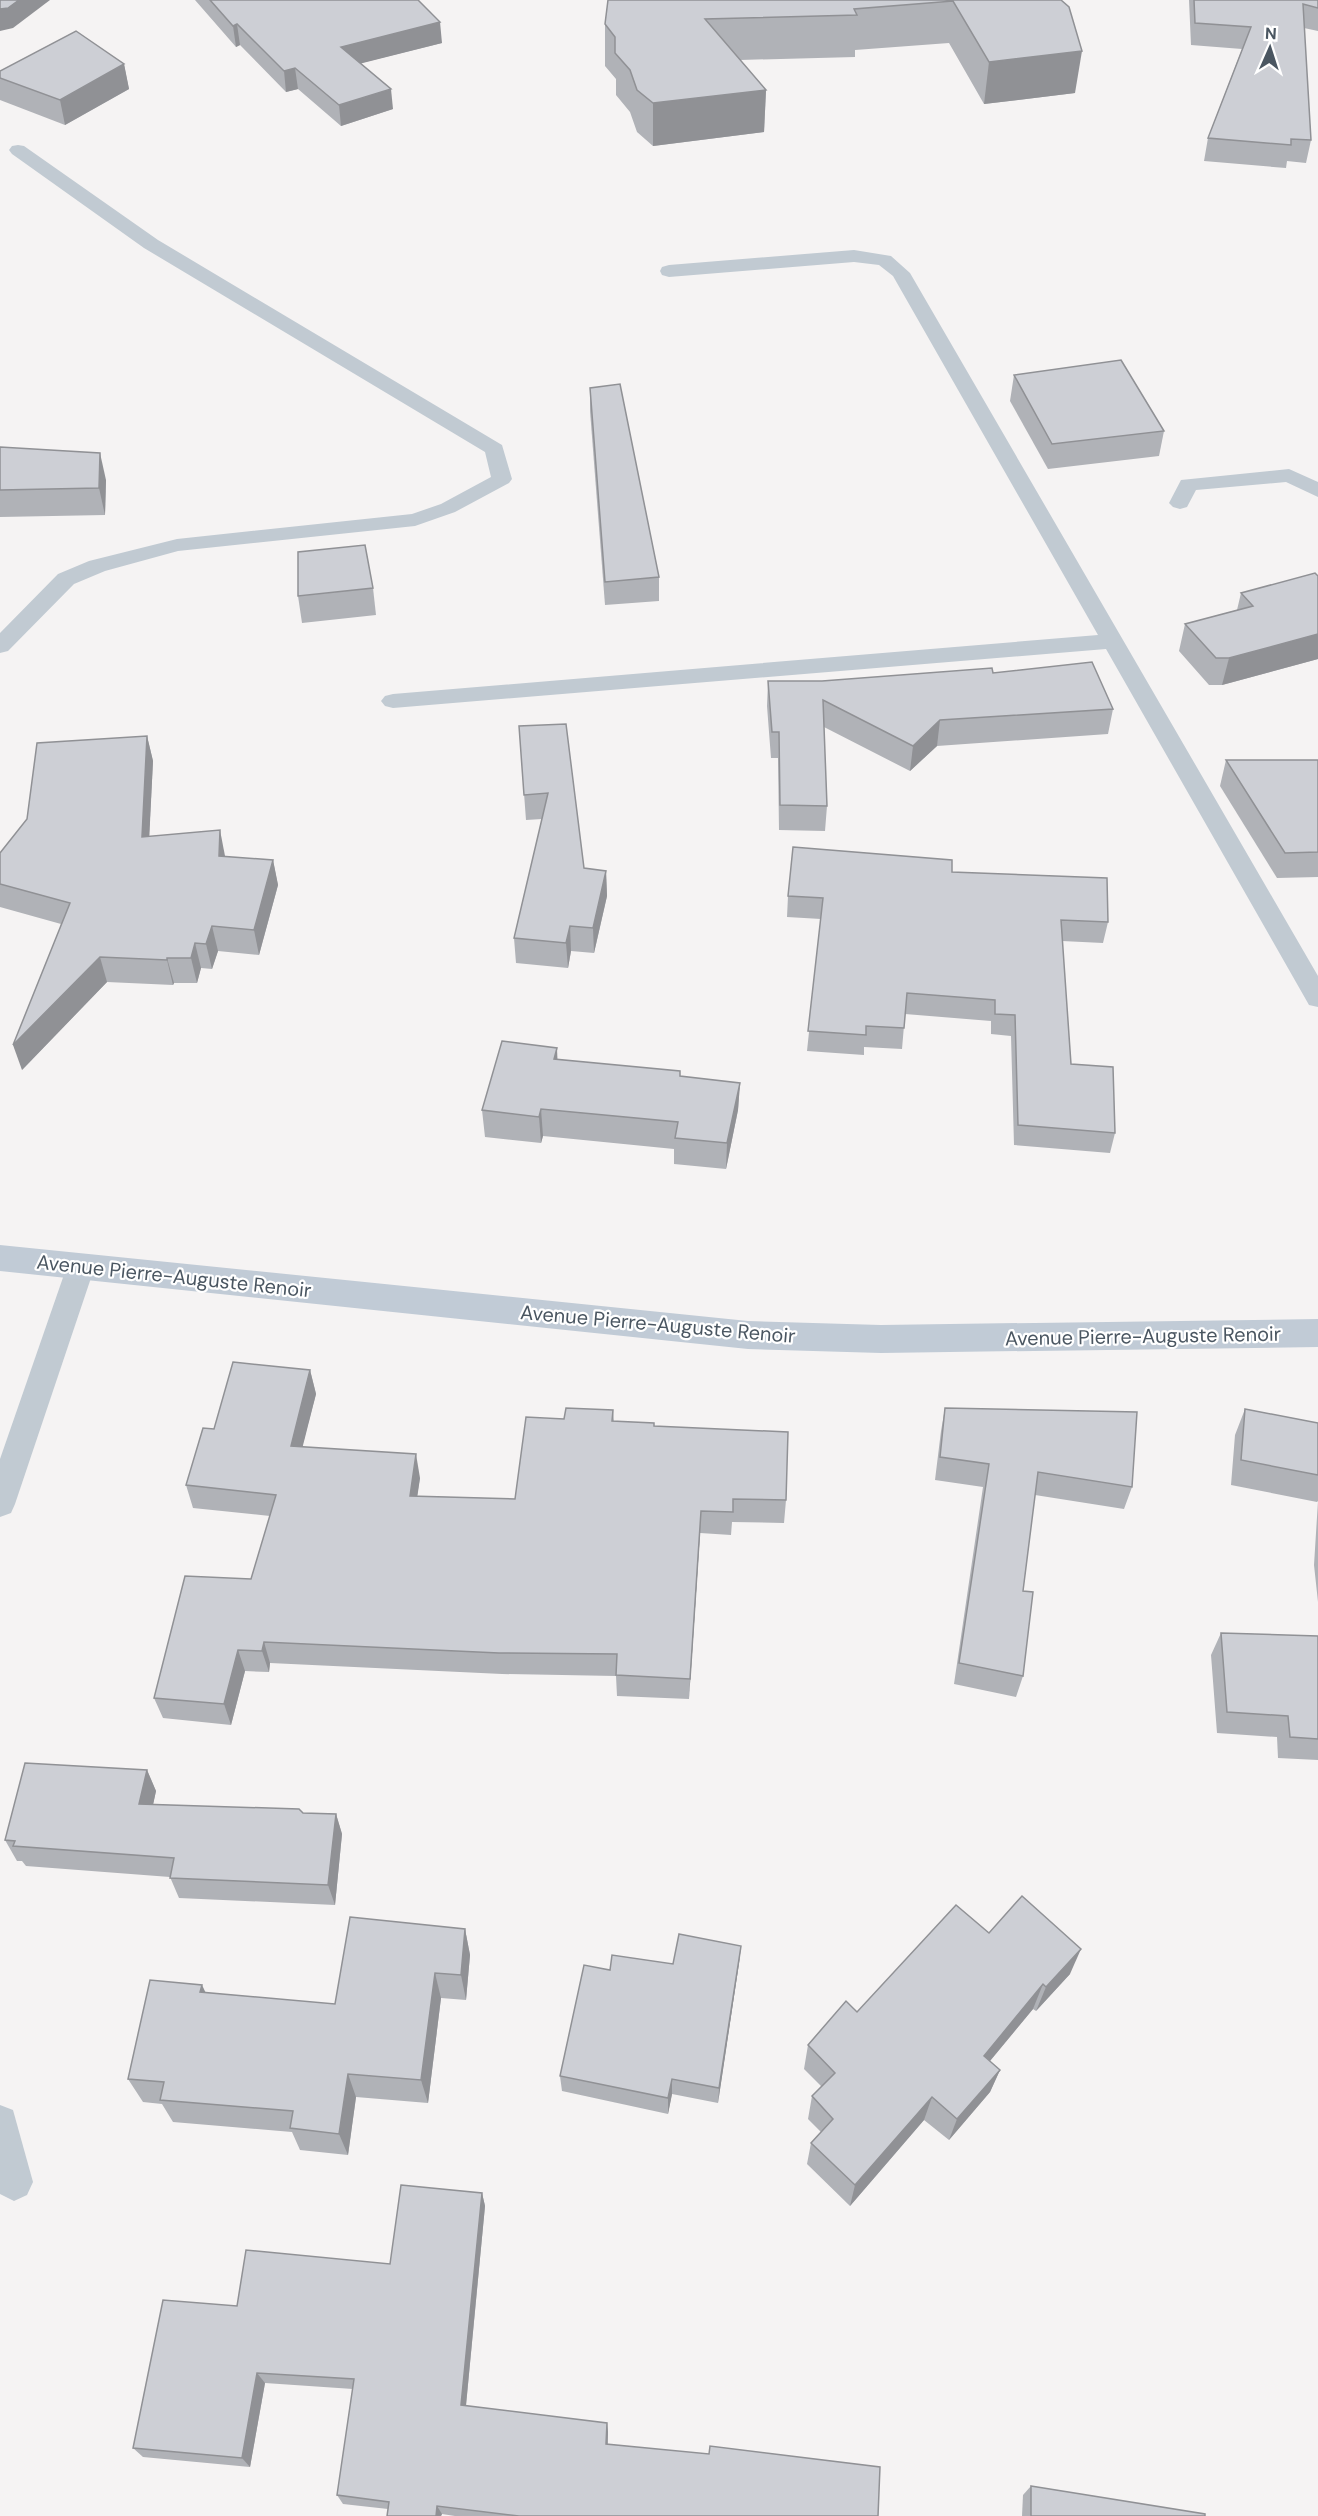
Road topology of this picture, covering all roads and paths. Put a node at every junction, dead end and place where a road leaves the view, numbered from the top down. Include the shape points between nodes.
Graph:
1 (18, 150) dead end
2 (669, 271) dead end
3 (1318, 491) edge
4 (1179, 503) dead end
5 (1113, 641) junction
6 (0, 646) edge
7 (393, 701) dead end
8 (1318, 998) edge
9 (0, 1258) edge
10 (81, 1266) junction
11 (1318, 1333) edge
12 (0, 1504) edge
13 (0, 2124) edge
14 (15, 2182) dead end

1 - 6 lane via 151,244 495,450 502,479 448,508 415,520 177,545 97,566 66,579
2 - 5 lane via 854,256 884,260 901,273
3 - 4 lane via 1289,475 1188,484
5 - 7 lane
5 - 8 lane
9 - 10 main road, Avenue Pierre-Auguste Renoir
10 - 11 main road, Avenue Pierre-Auguste Renoir via 748,1335 881,1339
10 - 12 lane
13 - 14 lane

